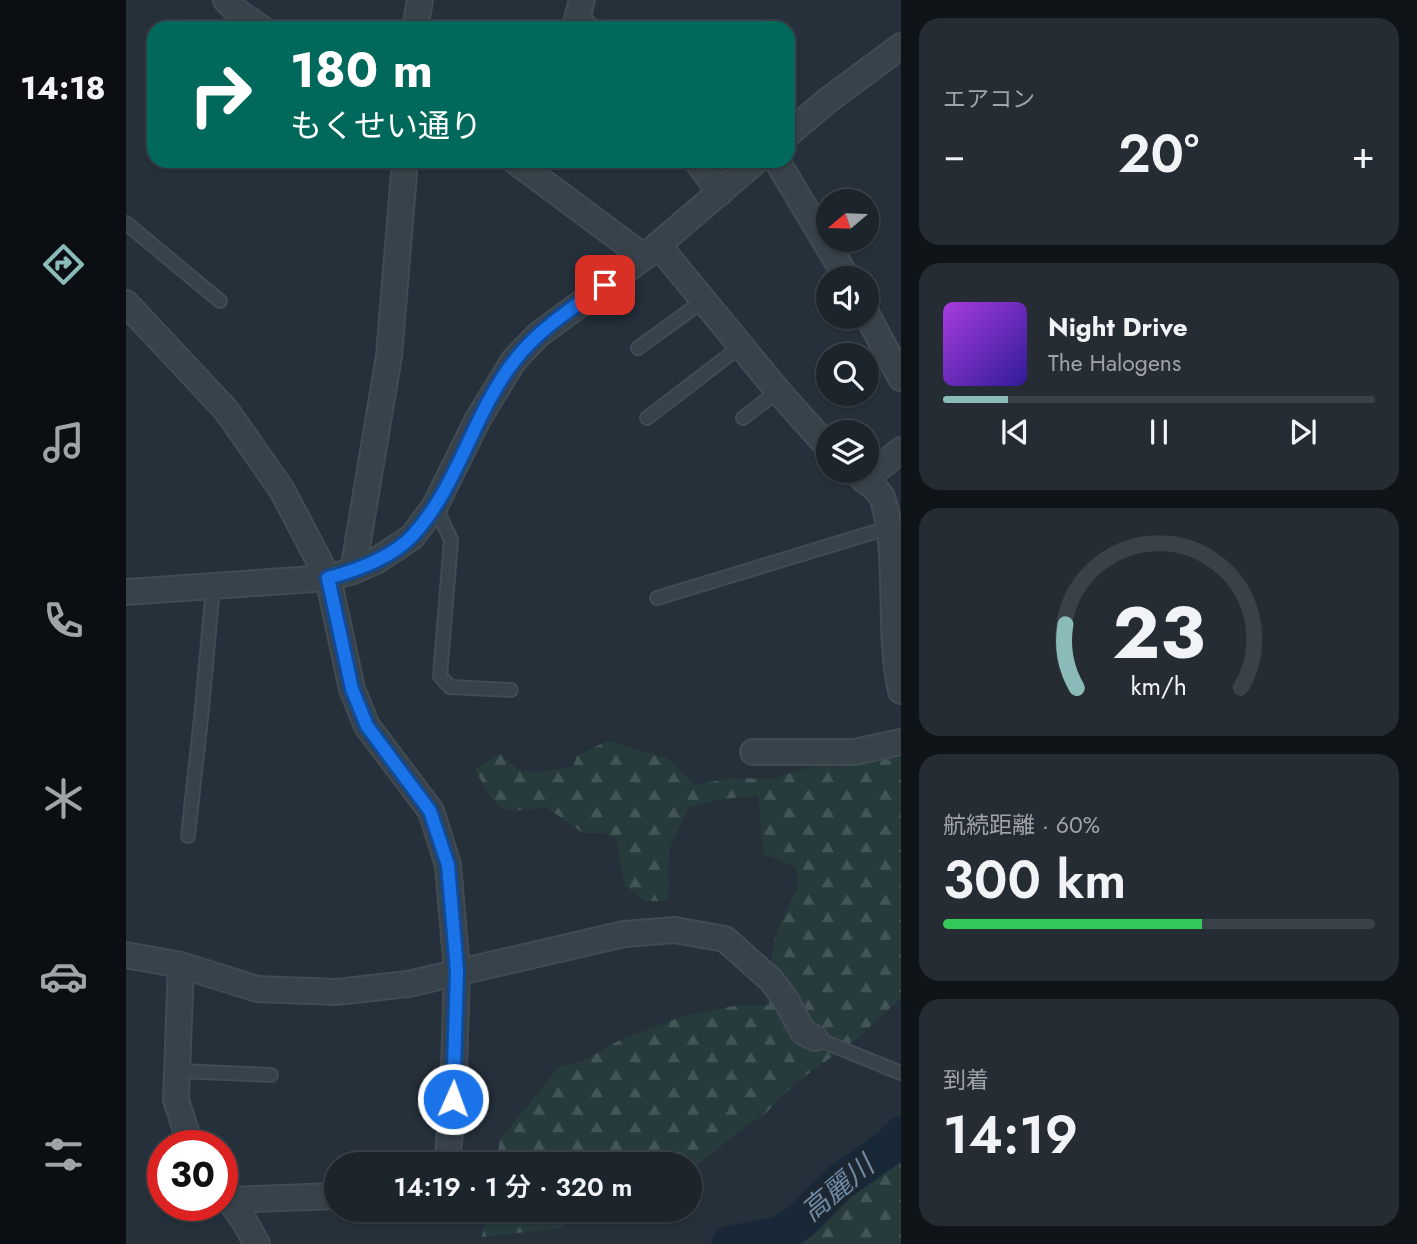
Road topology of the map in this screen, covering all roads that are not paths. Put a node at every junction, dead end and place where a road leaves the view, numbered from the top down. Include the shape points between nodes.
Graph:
1 (226, 0) edge
2 (420, 0) edge
3 (582, 0) edge
4 (251, 21) edge
5 (416, 21) edge
6 (579, 21) edge
7 (901, 46) edge
8 (795, 128) edge
9 (404, 168) edge
10 (526, 168) edge
11 (702, 168) edge
12 (747, 168) edge
13 (781, 168) edge
14 (720, 193) junction
15 (126, 223) edge
16 (651, 251) junction
17 (840, 266) edge
18 (220, 301) dead end
19 (703, 301) junction
20 (126, 303) edge
21 (875, 329) edge
22 (741, 346) junction
23 (638, 348) dead end
24 (900, 374) edge
25 (778, 391) junction
26 (647, 418) dead end
27 (743, 418) dead end
28 (816, 434) edge
29 (901, 450) edge
30 (879, 463) edge
31 (869, 483) edge
32 (435, 506) junction
33 (895, 526) junction
34 (353, 571) junction
35 (328, 578) junction
36 (213, 587) junction
37 (126, 592) edge
38 (657, 598) dead end
39 (510, 690) dead end
40 (901, 691) edge
41 (901, 742) edge
42 (753, 752) dead end
43 (188, 836) dead end
44 (126, 955) edge
45 (181, 965) junction
46 (457, 971) junction
47 (815, 1038) joint
48 (178, 1071) junction
49 (901, 1073) edge
50 (271, 1075) dead end
51 (186, 1130) edge
52 (448, 1152) edge
53 (238, 1195) edge
54 (324, 1196) edge
55 (238, 1212) edge
56 (257, 1244) edge

1 - 4 street
2 - 5 street
3 - 6 street
7 - 8 street
9 - 34 street via 389,356
10 - 16 street
11 - 14 street
12 - 14 street
13 - 17 street
14 - 16 street
15 - 18 lane
16 - 19 street
16 - 32 street via 538,335 514,360 478,419
19 - 22 street
19 - 23 lane
20 - 35 street via 226,410 282,490
21 - 24 street
22 - 25 street
22 - 26 lane
25 - 27 lane
25 - 28 street
29 - 30 street
31 - 33 street via 882,495
32 - 34 street via 412,537
32 - 39 lane via 451,540 440,676 450,687
33 - 38 lane
33 - 40 street
34 - 35 street
35 - 36 street
35 - 46 street via 352,689 367,726 430,811 438,832 448,865
36 - 37 street
36 - 43 lane
41 - 42 street via 854,752
44 - 45 street
45 - 46 street via 257,989 336,992 408,984
45 - 48 street
46 - 47 street via 624,934 688,932 725,939 771,980 803,1032
46 - 52 street
47 - 49 lane
48 - 50 lane
48 - 51 street via 176,1100
53 - 54 street
55 - 56 street

